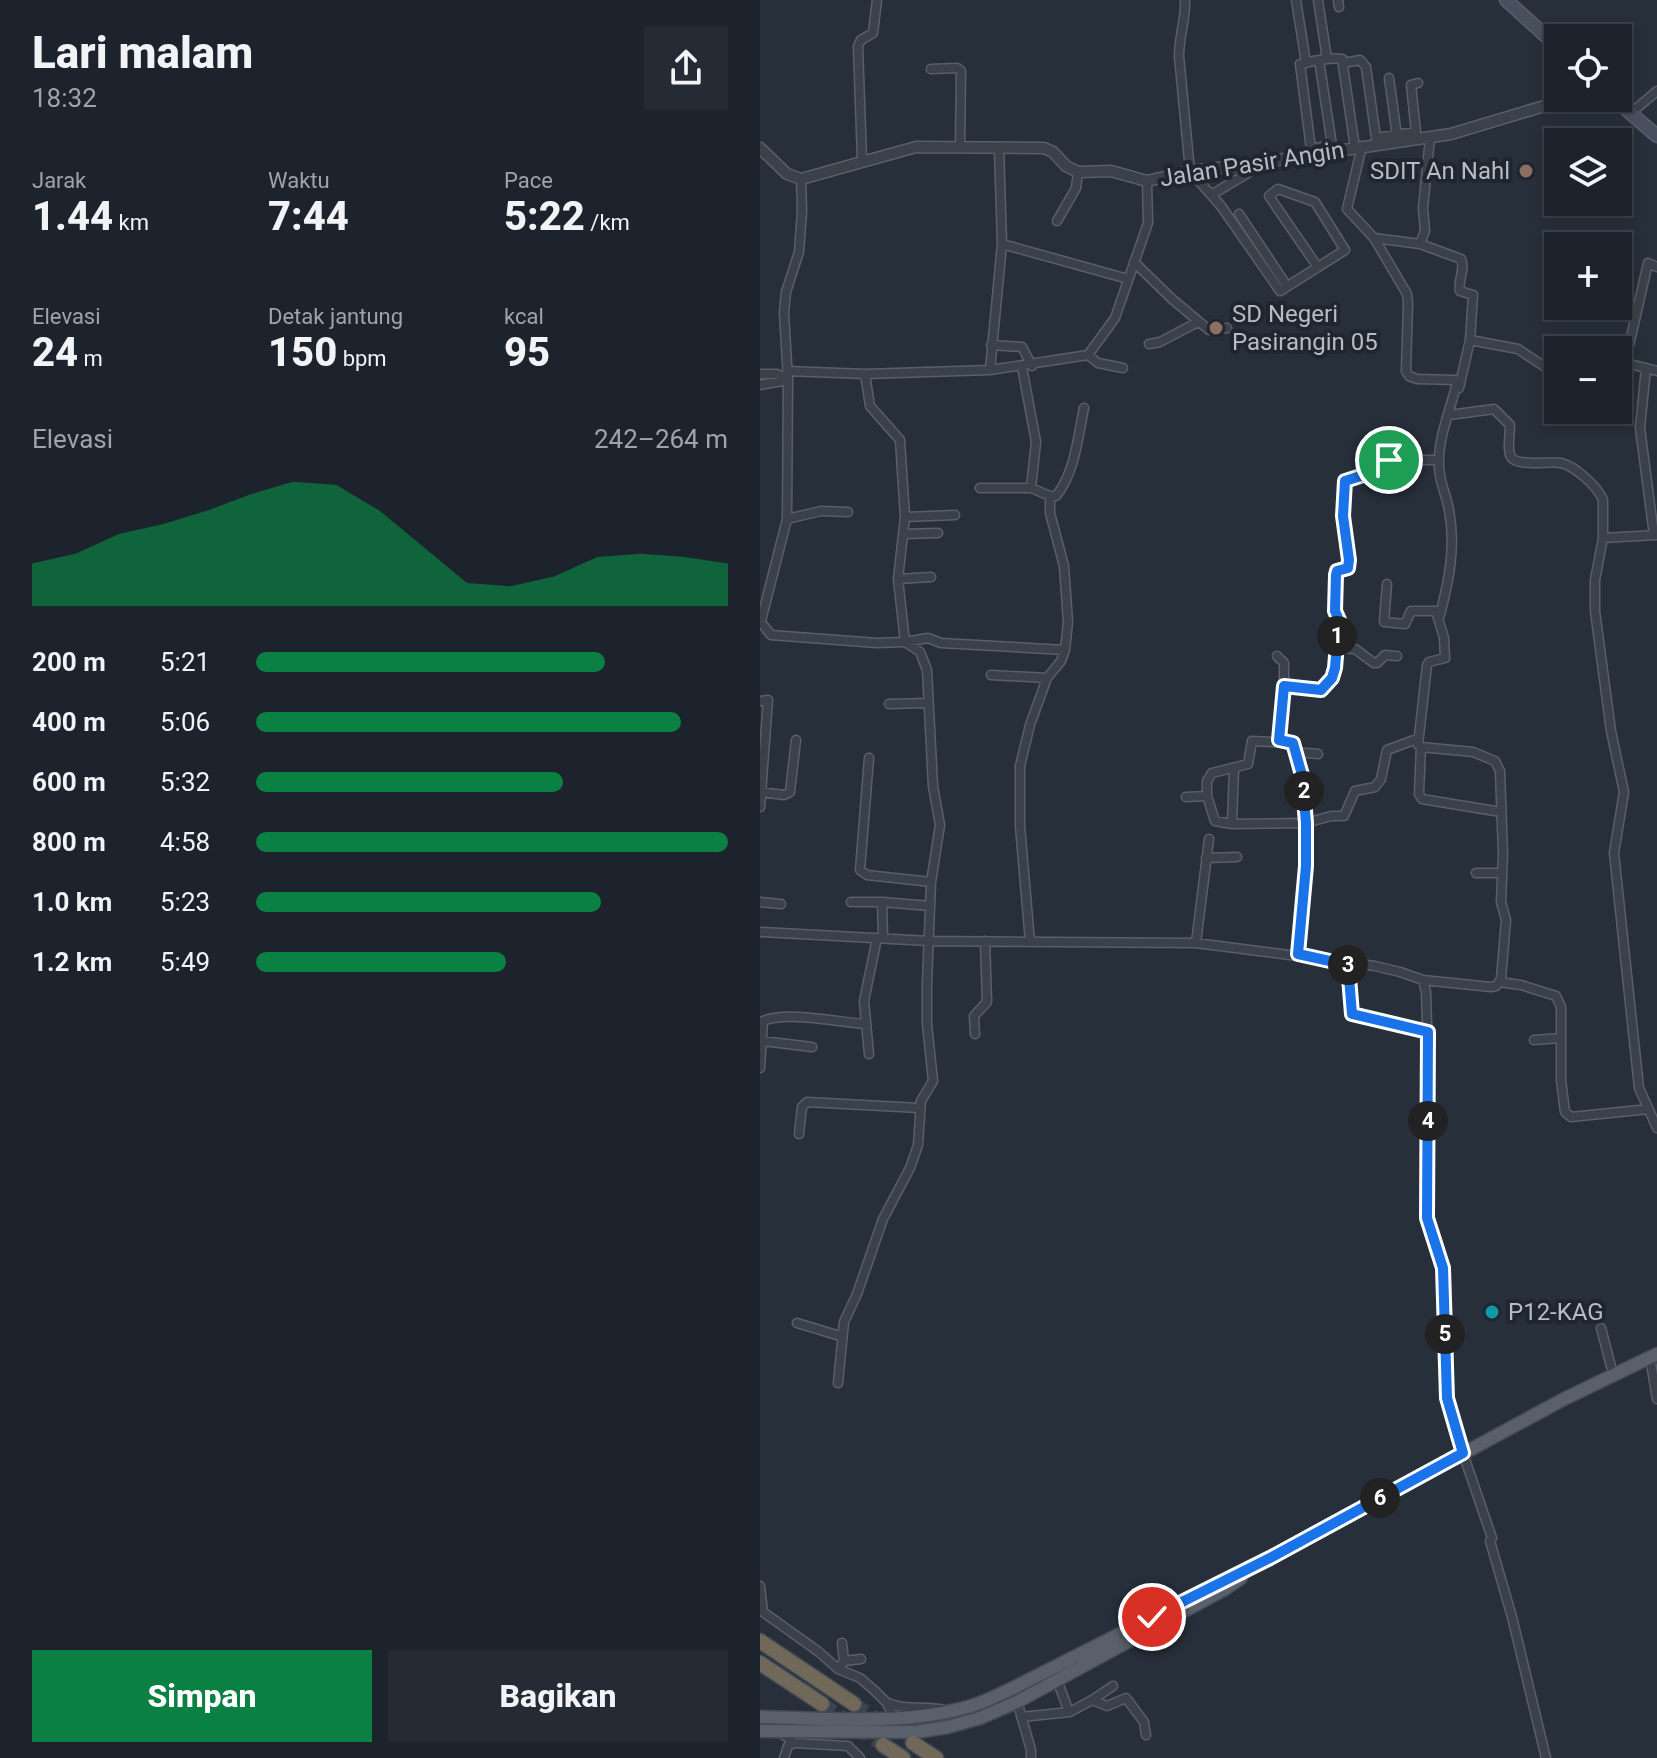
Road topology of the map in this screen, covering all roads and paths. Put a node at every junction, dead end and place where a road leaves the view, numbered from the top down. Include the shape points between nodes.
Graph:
1 (877, 0) edge
2 (1185, 0) edge
3 (1296, 0) edge
4 (1318, 0) edge
5 (1506, 0) edge
6 (1544, 34) edge
7 (1323, 60) junction
8 (1306, 63) junction
9 (1343, 63) junction
10 (931, 69) dead end
11 (1389, 78) dead end
12 (1418, 83) dead end
13 (1657, 91) edge
14 (1544, 106) edge
15 (1631, 113) joint
16 (1397, 136) junction
17 (1657, 136) edge
18 (1430, 138) junction
19 (960, 147) junction
20 (1358, 147) junction
21 (760, 148) edge
22 (999, 148) junction
23 (862, 160) junction
24 (1190, 171) junction
25 (1078, 172) junction
26 (1248, 173) dead end
27 (801, 179) junction
28 (1147, 181) junction
29 (1211, 195) junction
30 (1057, 221) dead end
31 (1234, 227) junction
32 (1374, 238) junction
33 (1002, 244) junction
34 (1420, 244) junction
35 (1134, 262) junction
36 (1317, 266) junction
37 (1657, 267) edge
38 (1128, 279) junction
39 (1287, 286) junction
40 (1198, 322) junction
41 (1227, 328) dead end
42 (1628, 336) edge
43 (1470, 340) junction
44 (1149, 344) dead end
45 (991, 345) junction
46 (1088, 355) junction
47 (1632, 365) edge
48 (1032, 366) junction
49 (1544, 366) edge
50 (1022, 367) junction
51 (1123, 368) dead end
52 (1646, 368) junction
53 (990, 370) junction
54 (1657, 371) edge
55 (760, 374) edge
56 (865, 374) junction
57 (788, 375) junction
58 (760, 385) edge
59 (1084, 408) dead end
60 (1452, 414) junction
61 (1439, 460) junction
62 (980, 488) dead end
63 (1031, 488) junction
64 (1050, 496) junction
65 (848, 512) dead end
66 (955, 515) dead end
67 (905, 517) junction
68 (787, 519) junction
69 (938, 533) dead end
70 (905, 534) junction
71 (1655, 535) edge
72 (1603, 538) junction
73 (931, 577) dead end
74 (898, 579) junction
75 (1387, 584) dead end
76 (1440, 615) junction
77 (760, 621) edge
78 (905, 642) junction
79 (1336, 648) junction
80 (1065, 650) junction
81 (1277, 656) dead end
82 (1397, 656) dead end
83 (991, 675) dead end
84 (1047, 678) junction
85 (1284, 686) junction
86 (760, 701) edge
87 (928, 703) junction
88 (889, 704) dead end
89 (796, 740) dead end
90 (1279, 740) junction
91 (1419, 743) junction
92 (1294, 752) junction
93 (1318, 754) dead end
94 (869, 758) dead end
95 (1234, 768) junction
96 (761, 792) edge
97 (1207, 796) junction
98 (1186, 797) dead end
99 (760, 807) edge
100 (1501, 812) junction
101 (1306, 823) junction
102 (1232, 824) junction
103 (1209, 839) dead end
104 (1237, 857) dead end
105 (1206, 858) junction
106 (1476, 873) dead end
107 (1502, 873) junction
108 (931, 882) junction
109 (760, 902) edge
110 (851, 902) dead end
111 (882, 902) junction
112 (781, 904) dead end
113 (930, 906) junction
114 (760, 932) edge
115 (880, 938) junction
116 (929, 941) junction
117 (985, 941) junction
118 (1030, 942) junction
119 (1196, 943) junction
120 (1298, 954) junction
121 (1348, 965) junction
122 (1423, 980) junction
123 (1499, 982) junction
124 (864, 1024) junction
125 (1428, 1032) junction
126 (975, 1034) dead end
127 (1561, 1038) junction
128 (1534, 1040) dead end
129 (762, 1041) edge
130 (812, 1047) dead end
131 (869, 1054) dead end
132 (760, 1056) edge
133 (760, 1068) edge
134 (919, 1108) junction
135 (1649, 1109) junction
136 (1657, 1128) edge
137 (799, 1134) dead end
138 (797, 1323) dead end
139 (1601, 1328) dead end
140 (840, 1336) junction
141 (1653, 1356) edge
142 (1613, 1374) junction
143 (838, 1383) dead end
144 (1657, 1399) edge
145 (1463, 1453) junction
146 (1270, 1558) junction
147 (760, 1586) edge
148 (760, 1641) edge
149 (842, 1643) dead end
150 (861, 1659) dead end
151 (844, 1661) junction
152 (760, 1663) edge
153 (838, 1669) junction
154 (1057, 1680) junction
155 (1113, 1686) dead end
156 (1011, 1689) junction
157 (1092, 1700) junction
158 (1017, 1702) junction
159 (887, 1703) junction
160 (822, 1704) tunnel mouth
161 (854, 1704) tunnel mouth
162 (951, 1711) junction
163 (1069, 1712) junction
164 (760, 1717) edge
165 (1021, 1717) junction
166 (894, 1718) junction
167 (760, 1731) edge
168 (779, 1731) junction
169 (1146, 1735) dead end
170 (794, 1743) junction
171 (913, 1743) dead end
172 (883, 1745) tunnel mouth
173 (1032, 1755) edge
174 (784, 1758) edge
175 (860, 1758) edge
176 (903, 1758) edge
177 (936, 1758) edge
178 (1546, 1758) edge

1 - 23 street via 873,33 858,46
2 - 24 street via 1179,64
3 - 8 street
4 - 7 street
5 - 6 main road
7 - 8 street
7 - 8 street via 1332,145 1311,149 1300,64
7 - 9 street via 1339,57
9 - 16 street via 1360,60 1366,67 1376,138
9 - 20 street
10 - 19 street via 961,71
11 - 16 street
12 - 16 street via 1411,85 1416,132
13 - 15 street
14 - 18 street, Jalan Pasir Angin
15 - 17 main road
18 - 20 street, Jalan Pasir Angin
18 - 34 street
19 - 22 street
19 - 23 street via 916,147
20 - 24 street, Jalan Pasir Angin
20 - 32 street via 1347,208
21 - 27 street via 787,174
22 - 25 street via 1044,148
22 - 33 street
23 - 27 street
24 - 28 street, Jalan Pasir Angin
24 - 29 street
25 - 28 street, Jalan Pasir Angin via 1111,171
25 - 30 street via 1076,188
26 - 29 street
27 - 57 street via 799,252 784,313
28 - 35 street via 1148,223
29 - 31 street
31 - 39 street via 1280,291
31 - 39 street via 1241,217
32 - 34 street
32 - 60 street via 1408,298 1406,371 1417,379 1456,381
33 - 38 street
33 - 45 street
34 - 43 street via 1461,259 1460,291 1473,295
35 - 38 street
35 - 40 street
36 - 36 street via 1345,250 1315,202 1278,189 1269,196
36 - 39 street
37 - 42 street via 1648,263
38 - 46 street via 1115,318
40 - 41 street via 1209,330
40 - 44 street
43 - 49 street via 1518,349
43 - 60 street
45 - 48 street via 1022,347
45 - 53 street
46 - 48 street
46 - 51 street via 1098,363
47 - 52 street
48 - 50 street
50 - 53 street
50 - 63 street via 1036,442
52 - 54 street
52 - 71 street via 1640,428
53 - 56 street
55 - 57 street
56 - 57 street
56 - 67 street via 870,406 900,440
57 - 58 street
57 - 68 street
59 - 64 street via 1062,489
60 - 61 street via 1440,435
60 - 72 street via 1494,409 1510,425 1513,460 1562,463 1572,469 1602,495
61 - 76 street via 1453,541
61 - 79 street via 1388,460 1376,471 1345,481 1349,560 1348,568 1336,575
62 - 63 street
63 - 64 street
64 - 80 street via 1067,590
65 - 68 street via 821,511
66 - 67 street
67 - 70 street
68 - 77 street
69 - 70 street
70 - 74 street
71 - 72 street
72 - 135 street via 1595,611 1624,792 1614,853 1639,1088
73 - 74 street
74 - 78 street
75 - 76 street via 1384,622 1405,624 1411,611
76 - 91 street via 1445,658 1428,663
77 - 78 street via 771,635
78 - 80 street via 928,638
78 - 87 street via 920,652 927,670
79 - 82 street via 1355,649 1374,663 1385,655
79 - 85 street via 1334,675 1321,690
80 - 84 street
81 - 85 street via 1284,663
83 - 84 street
84 - 118 street via 1020,766
85 - 90 street
86 - 96 street via 768,700
87 - 88 street
87 - 108 street via 940,825
89 - 96 street via 790,792
90 - 92 street via 1293,743
90 - 95 street via 1252,741 1248,764
91 - 100 street via 1495,761
91 - 100 street via 1419,797
91 - 101 street via 1387,750 1381,779 1375,787 1355,791 1344,816
92 - 93 street
92 - 101 street via 1302,775
94 - 108 street via 860,870
95 - 97 street via 1212,773
95 - 102 street
96 - 99 street
97 - 98 street
97 - 102 street via 1215,821
100 - 107 street
101 - 102 street
101 - 120 street
103 - 105 street
104 - 105 street
105 - 119 street
106 - 107 street
107 - 123 street via 1506,920
108 - 113 street
109 - 112 street
110 - 111 street
111 - 113 street
111 - 115 street
113 - 116 street
114 - 115 street
115 - 116 street
115 - 124 street via 864,1001
116 - 117 street
116 - 134 street via 927,1024 934,1071
117 - 118 street
117 - 126 street via 987,1002 974,1016
118 - 119 street
119 - 120 street
120 - 121 street
121 - 122 street
121 - 125 street via 1352,1014
122 - 123 street via 1491,987
122 - 125 street
123 - 127 street via 1556,996
124 - 129 street via 766,1019
124 - 131 street
125 - 145 street via 1427,1218 1443,1268 1447,1398
127 - 128 street
127 - 135 street via 1565,1112 1571,1117
129 - 130 street
129 - 132 street
132 - 133 street
134 - 137 street via 807,1102
134 - 140 street via 918,1145 883,1219
135 - 136 street
138 - 140 street
139 - 142 street
140 - 143 street
141 - 142 main road
141 - 144 street
142 - 145 main road
145 - 146 main road
145 - 178 street via 1492,1538
146 - 154 main road via 1225,1589
146 - 156 main road
147 - 153 street via 763,1612
148 - 161 highway
149 - 151 street
150 - 151 street
151 - 153 street
152 - 160 highway
153 - 159 street via 860,1678
154 - 158 main road
154 - 163 street
155 - 157 street
156 - 158 street
156 - 162 main road
157 - 163 street
157 - 169 street via 1107,1706 1128,1699 1144,1722
158 - 165 street
158 - 168 main road via 980,1718 916,1732
159 - 162 street
159 - 166 street
162 - 166 main road
163 - 165 street
164 - 166 main road
165 - 173 street
167 - 168 main road
168 - 170 street
170 - 174 street
170 - 175 street via 848,1746
171 - 177 highway
172 - 176 highway

